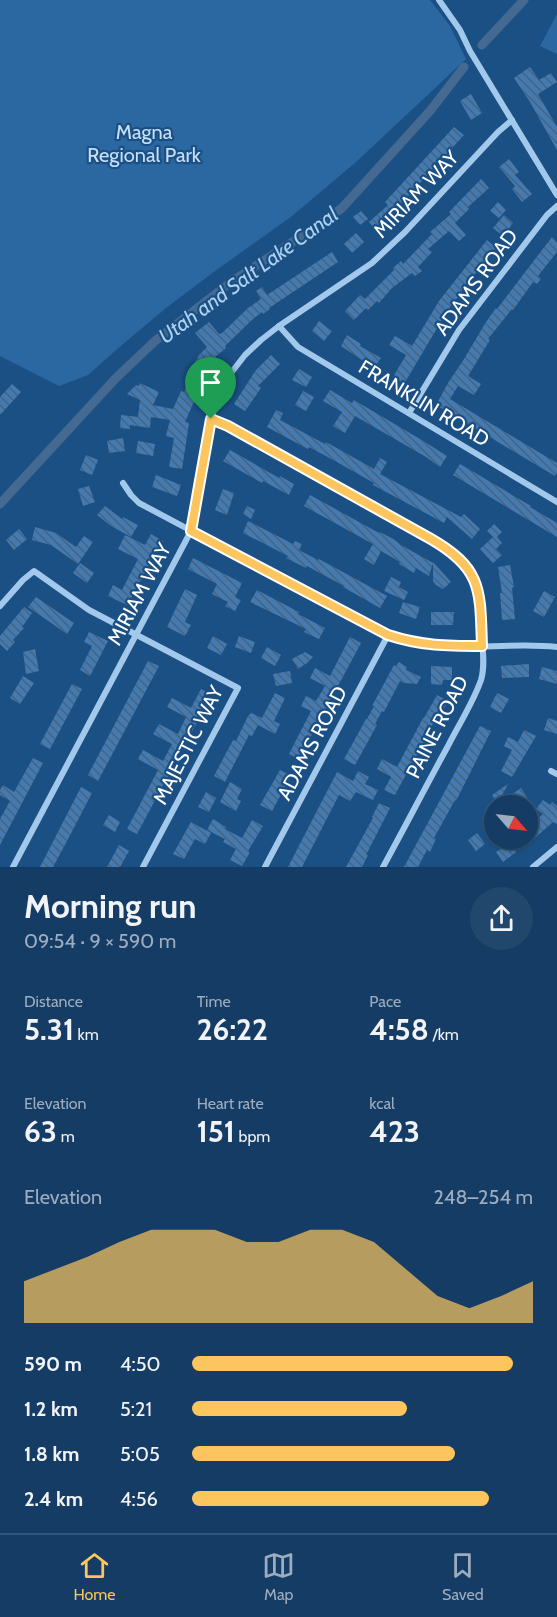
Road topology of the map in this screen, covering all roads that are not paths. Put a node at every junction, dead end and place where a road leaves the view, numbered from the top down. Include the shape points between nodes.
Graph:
1 (439, 0) edge
2 (512, 120) junction
3 (557, 195) edge
4 (557, 206) edge
5 (279, 326) junction
6 (409, 413) junction
7 (211, 419) junction
8 (123, 483) dead end
9 (557, 502) edge
10 (191, 531) junction
11 (0, 606) edge
12 (136, 634) junction
13 (388, 635) junction
14 (482, 646) junction
15 (557, 648) edge
16 (557, 847) edge
17 (13, 867) edge
18 (143, 867) edge
19 (265, 867) edge
20 (383, 867) edge
21 (532, 867) edge

1 - 2 street
2 - 3 street
2 - 5 street, MIRIAM WAY via 372,263
4 - 6 street, ADAMS ROAD via 459,330
5 - 6 street, FRANKLIN ROAD via 298,347
5 - 7 street, MIRIAM WAY via 231,373
6 - 9 street, FRANKLIN ROAD
7 - 10 street, MIRIAM WAY
7 - 14 street, PAINE ROAD via 456,555 471,574 479,594
8 - 10 street via 139,503
10 - 12 street, MIRIAM WAY
10 - 13 street
11 - 12 street, MAJESTIC WAY via 34,571 80,604
12 - 17 street, MIRIAM WAY
12 - 18 street, MAJESTIC WAY via 238,688
13 - 14 street via 419,644
13 - 19 street, ADAMS ROAD
14 - 15 street
14 - 20 street, PAINE ROAD via 482,678 476,693
16 - 21 street

